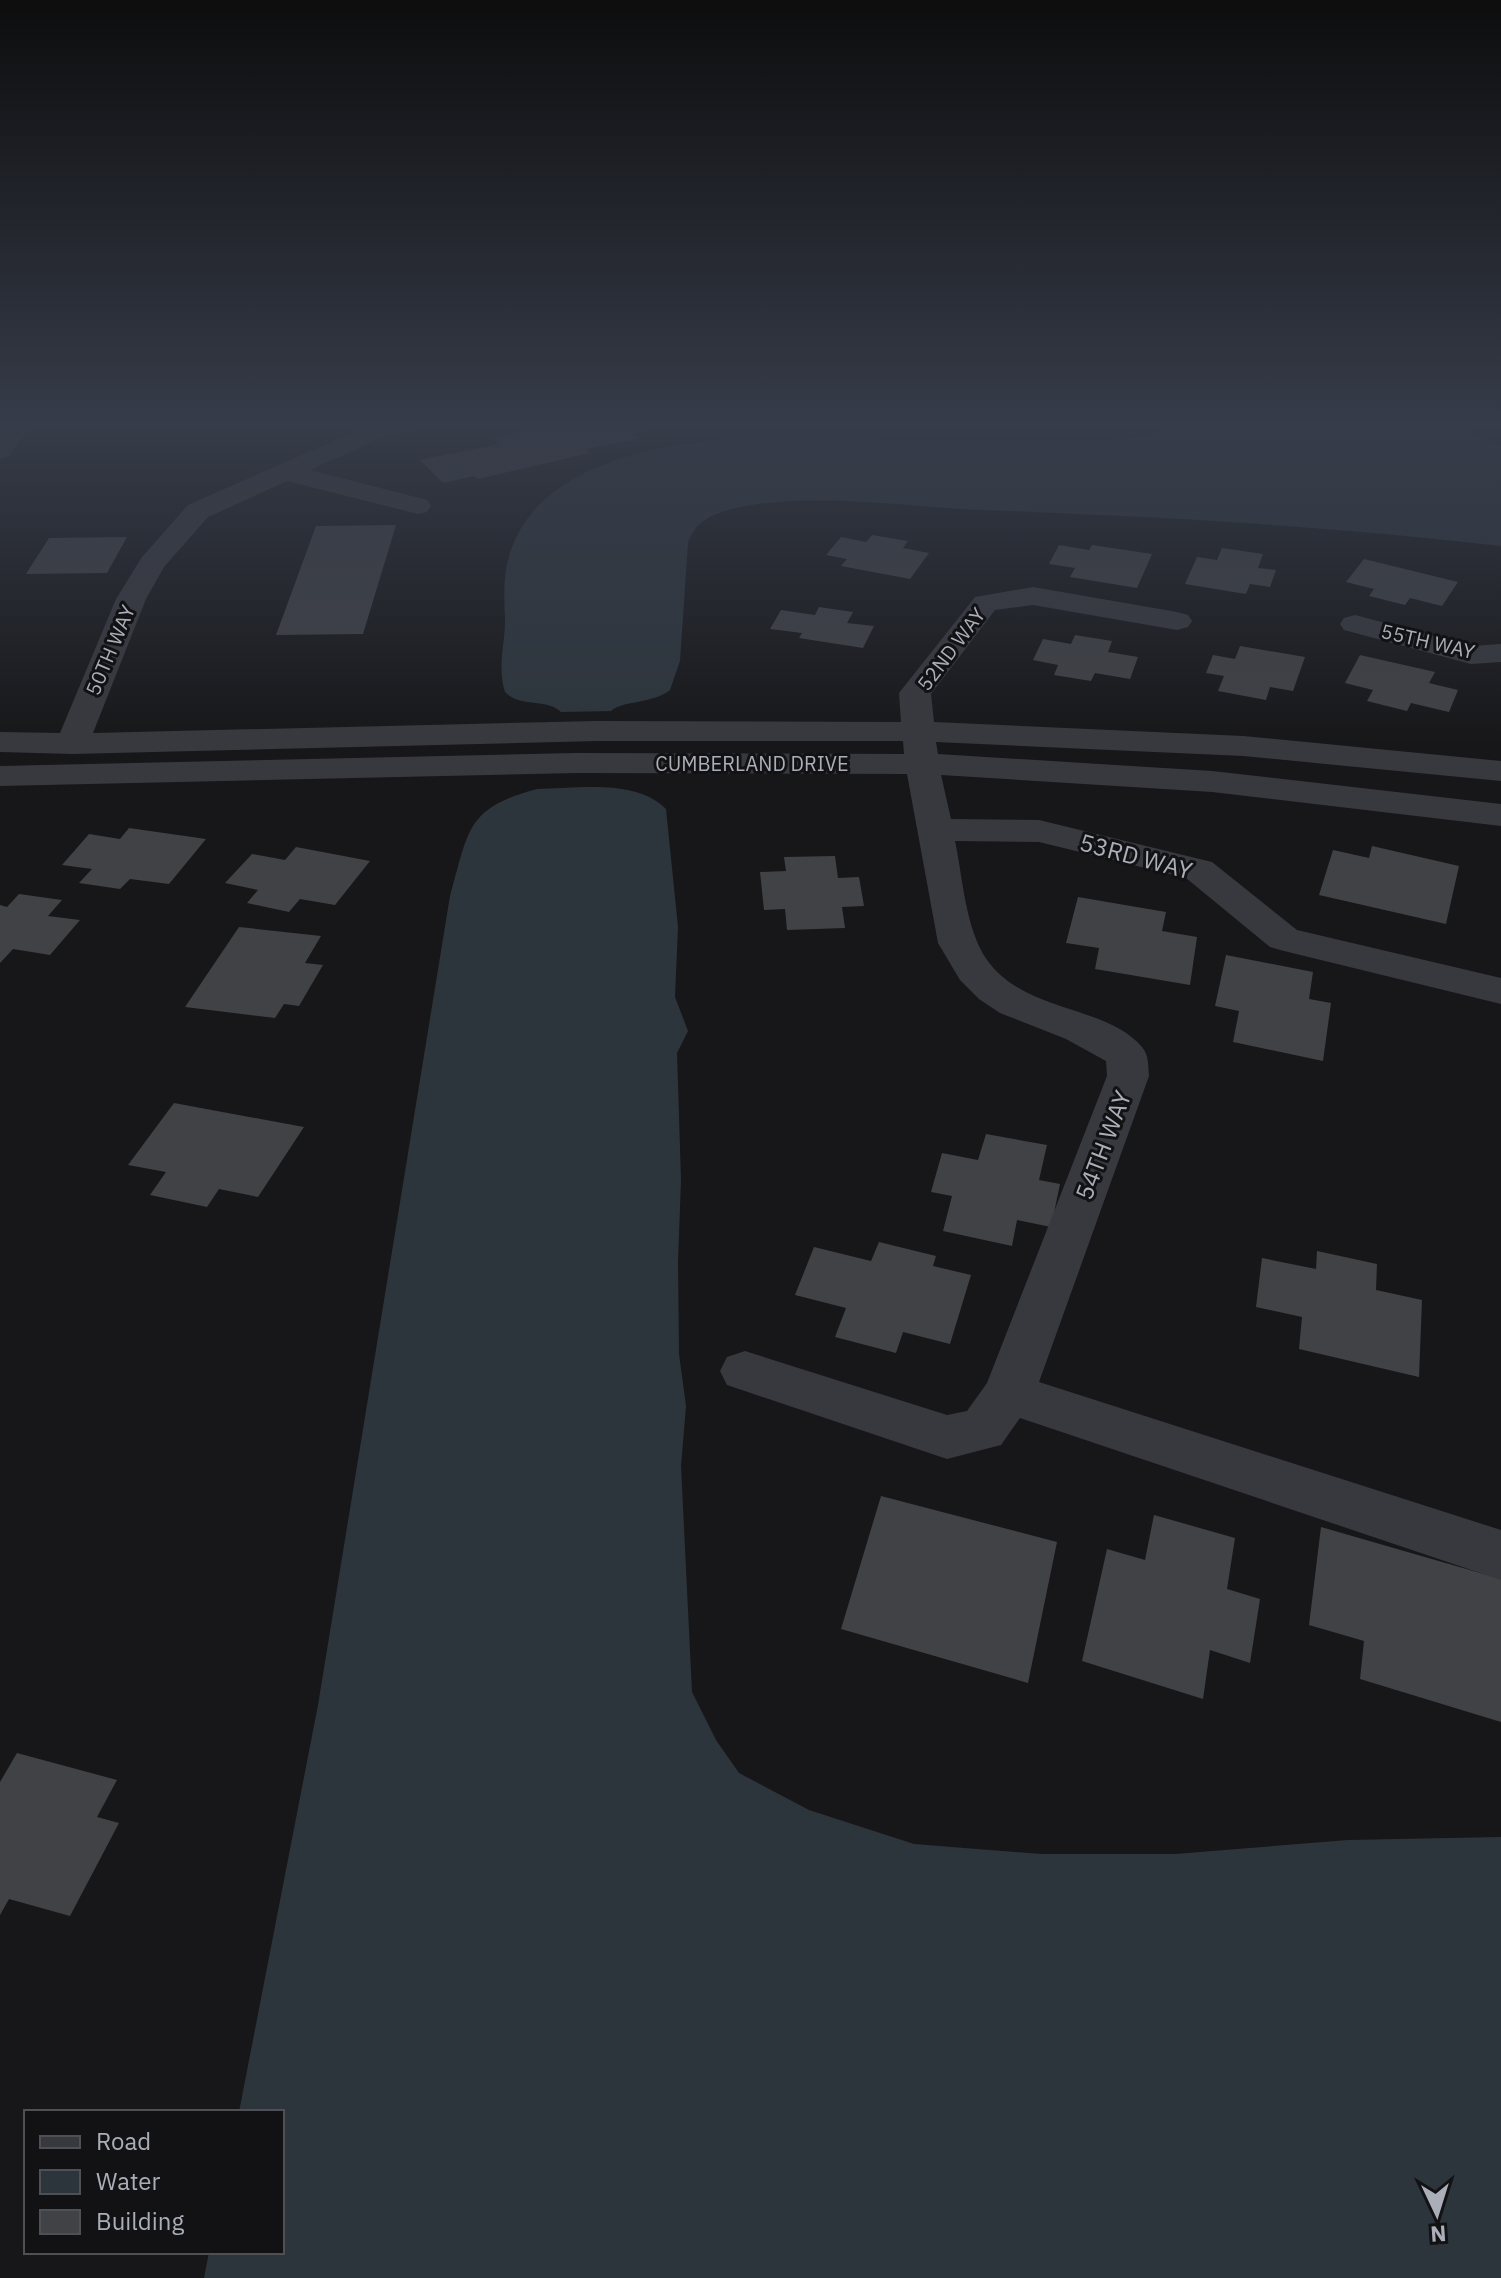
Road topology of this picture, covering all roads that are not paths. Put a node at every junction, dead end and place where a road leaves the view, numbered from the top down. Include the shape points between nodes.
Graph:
1 (179, 532) edge
2 (1177, 621) dead end
3 (1355, 624) dead end
4 (1501, 653) edge
5 (0, 742) edge
6 (72, 744) junction
7 (921, 746) junction
8 (1501, 771) edge
9 (0, 776) edge
10 (1501, 815) edge
11 (935, 830) junction
12 (1501, 991) edge
13 (745, 1371) dead end
14 (1009, 1393) junction
15 (1501, 1555) edge

1 - 6 street, 50TH WAY via 152,563 131,599
2 - 7 street, 52ND WAY via 1033,596 985,603 915,693
3 - 4 street, 55TH WAY via 1471,655
5 - 6 street, CUMBERLAND DRIVE
6 - 7 street, CUMBERLAND DRIVE via 469,733
7 - 8 street, CUMBERLAND DRIVE via 1286,748
7 - 9 street, CUMBERLAND DRIVE via 577,764
7 - 10 street, CUMBERLAND DRIVE via 1083,772 1349,794
7 - 11 street, 54TH WAY
11 - 12 street, 53RD WAY via 1039,831 1199,870 1284,939
11 - 14 street, 54TH WAY via 957,943 966,961 998,994 1022,1009 1106,1038 1126,1055 1128,1076
13 - 14 street, 54TH WAY via 947,1437 983,1430
14 - 15 street

